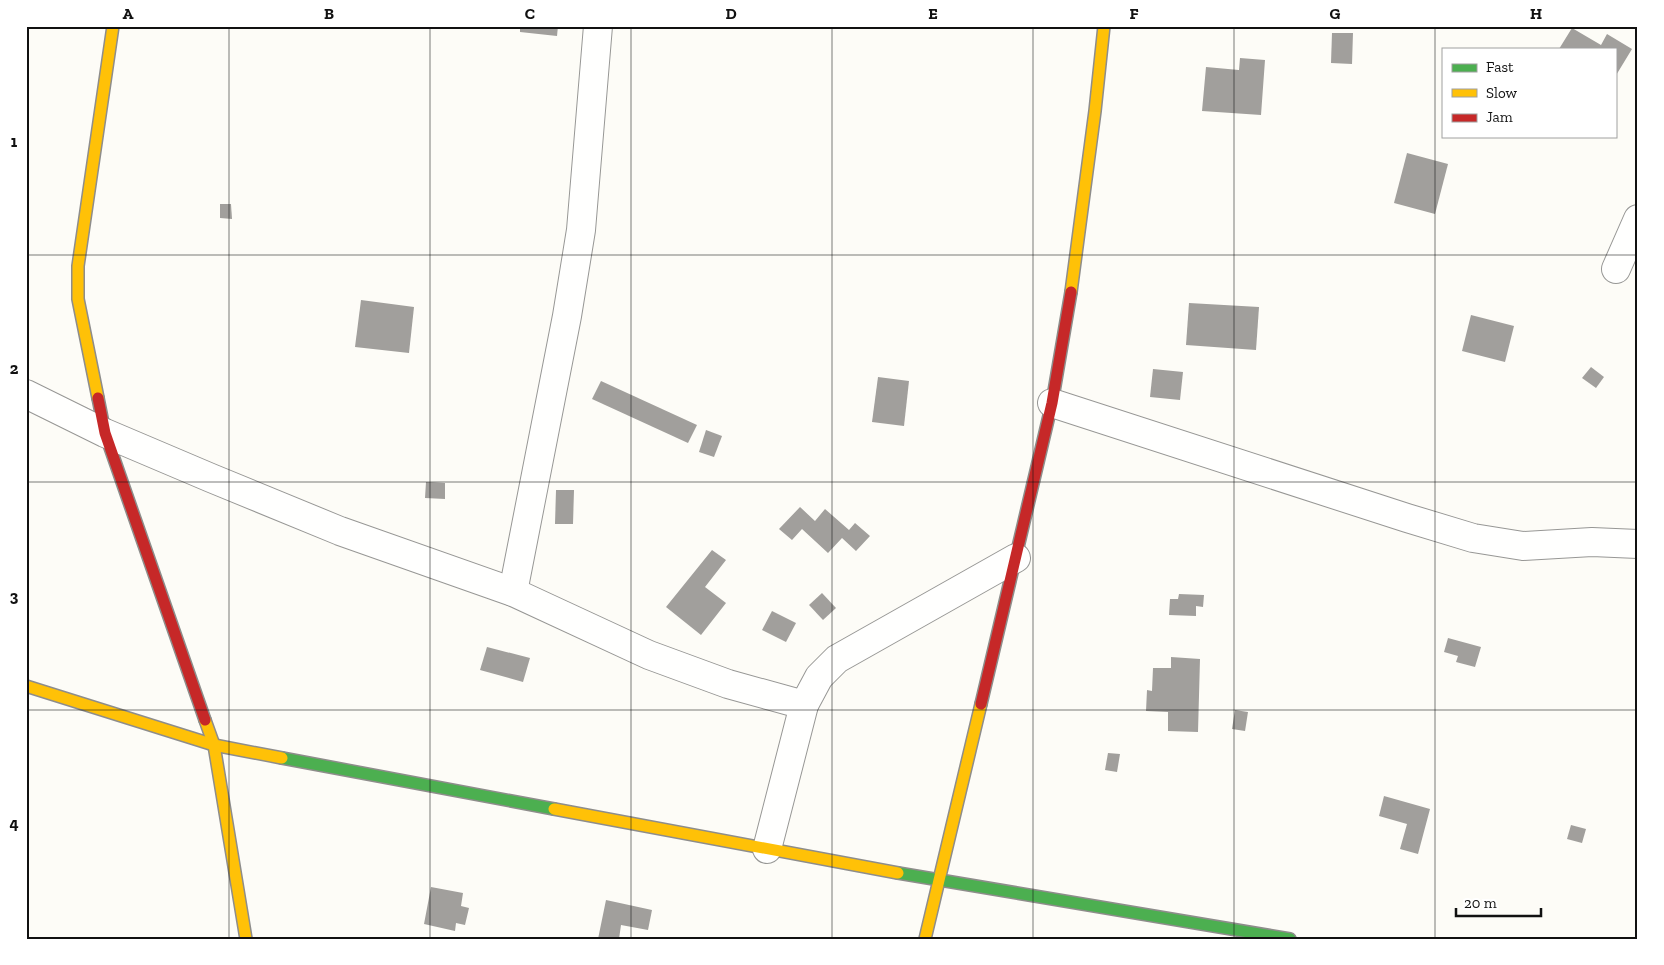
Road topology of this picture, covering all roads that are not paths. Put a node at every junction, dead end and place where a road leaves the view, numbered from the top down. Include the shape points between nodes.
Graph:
1 (113, 26) edge
2 (598, 26) edge
3 (1104, 26) edge
4 (1638, 219) edge
5 (1616, 268) dead end
6 (26, 394) edge
7 (1052, 403) junction
8 (105, 433) junction
9 (1638, 544) edge
10 (1016, 558) junction
11 (513, 592) junction
12 (26, 686) edge
13 (804, 705) junction
14 (214, 744) junction
15 (767, 849) junction
16 (939, 881) junction
17 (1250, 935) edge
18 (246, 939) edge
19 (925, 939) edge
20 (1290, 939) edge

1 - 8 street via 78,266 78,299
2 - 11 street via 581,230
3 - 7 street via 1076,261
4 - 5 street
6 - 8 street
7 - 9 street via 1473,538 1523,546 1592,542
7 - 10 street
8 - 11 street via 340,531
8 - 14 street
10 - 13 street via 838,659 819,677
10 - 16 street
11 - 13 street via 649,655 728,684
12 - 14 street
13 - 15 street
14 - 15 street
14 - 18 street
15 - 16 street
16 - 17 street
16 - 19 street
17 - 20 street

